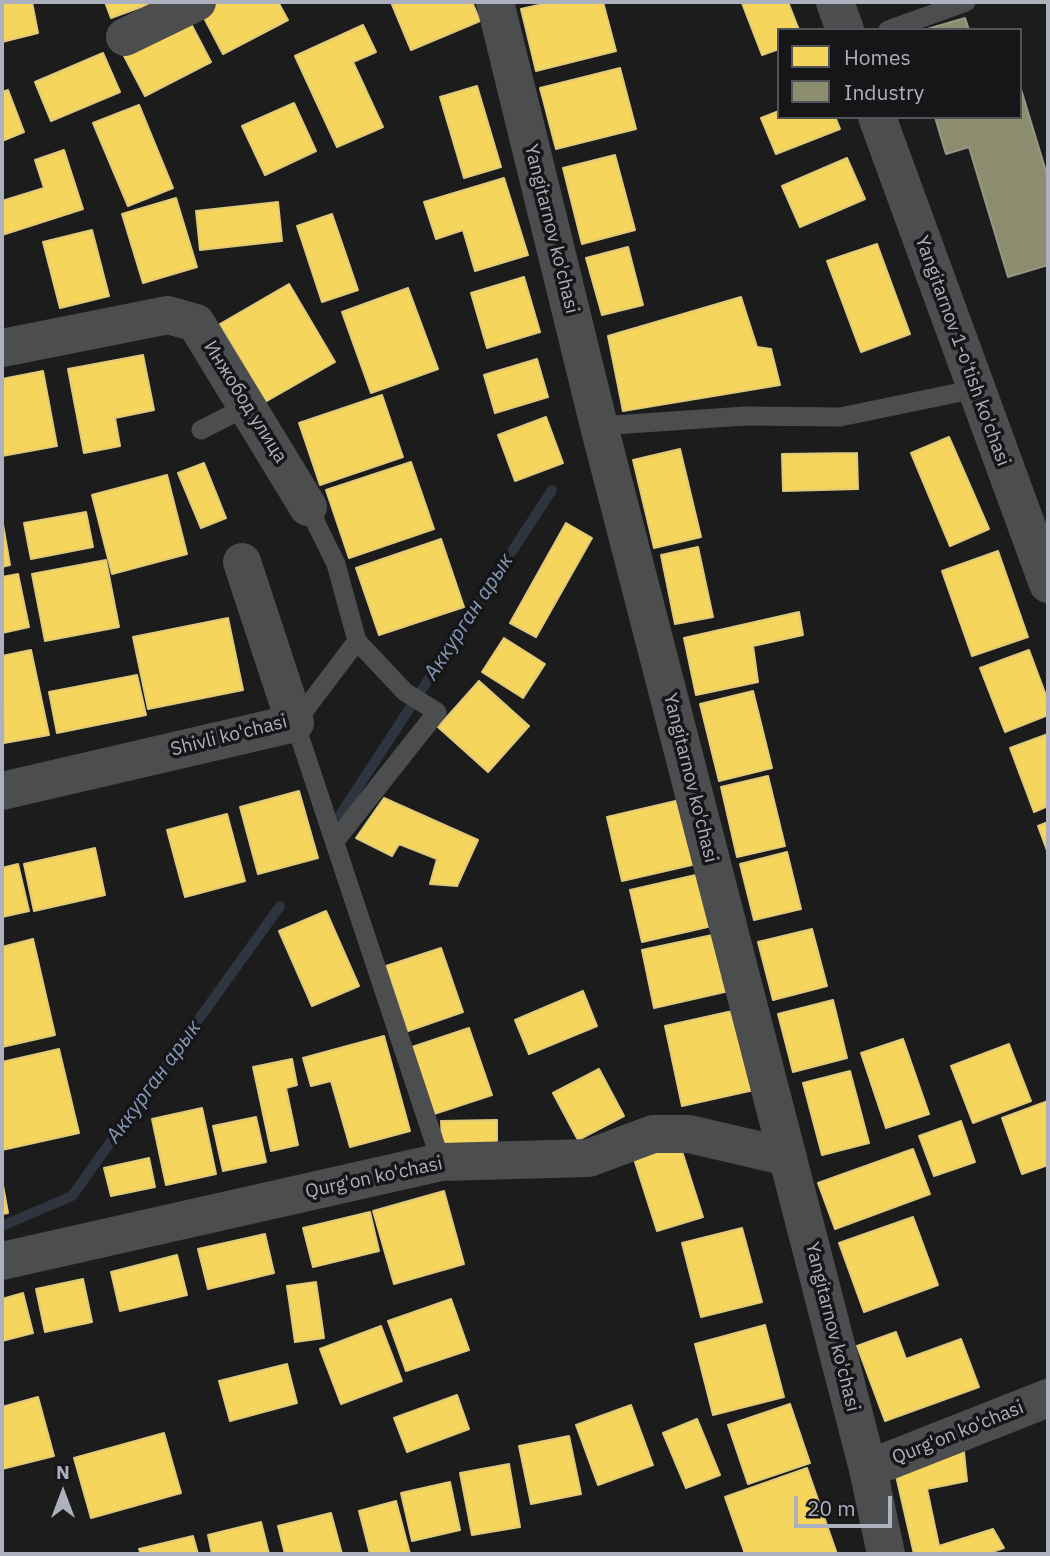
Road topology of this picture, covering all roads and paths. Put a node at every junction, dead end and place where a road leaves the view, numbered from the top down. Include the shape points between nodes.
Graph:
1 (197, 2) edge
2 (495, 2) edge
3 (835, 2) edge
4 (966, 2) edge
5 (844, 28) edge
6 (894, 28) edge
7 (125, 37) dead end
8 (878, 119) edge
9 (2, 348) edge
10 (976, 389) junction
11 (248, 406) junction
12 (599, 426) junction
13 (201, 430) dead end
14 (309, 506) joint
15 (242, 562) dead end
16 (1048, 584) edge
17 (357, 641) junction
18 (295, 723) junction
19 (2, 791) edge
20 (335, 841) junction
21 (788, 1157) junction
22 (441, 1162) junction
23 (2, 1261) edge
24 (1048, 1398) edge
25 (868, 1469) junction
26 (886, 1554) edge

1 - 7 street
2 - 12 street, Yangitarnov ko'chasi
3 - 5 street
4 - 6 lane
8 - 10 street, Yangitarnov 1-o'tish ko'chasi
9 - 11 street, Инжобод улица via 168,315 196,323
10 - 12 lane via 840,417 745,416
10 - 16 street, Yangitarnov 1-o'tish ko'chasi
11 - 13 lane
11 - 14 street, Инжобод улица
12 - 21 street, Yangitarnov ko'chasi
14 - 17 lane via 335,564
15 - 18 street, Shivli ko'chasi
17 - 18 lane
17 - 20 lane via 405,692 436,712
18 - 19 street, Shivli ko'chasi
18 - 20 lane
20 - 22 lane
21 - 22 street, Qurg'on ko'chasi via 689,1134 653,1134 589,1158
21 - 25 street, Yangitarnov ko'chasi
22 - 23 street, Qurg'on ko'chasi
24 - 25 street, Qurg'on ko'chasi
25 - 26 street, Yangitarnov ko'chasi

